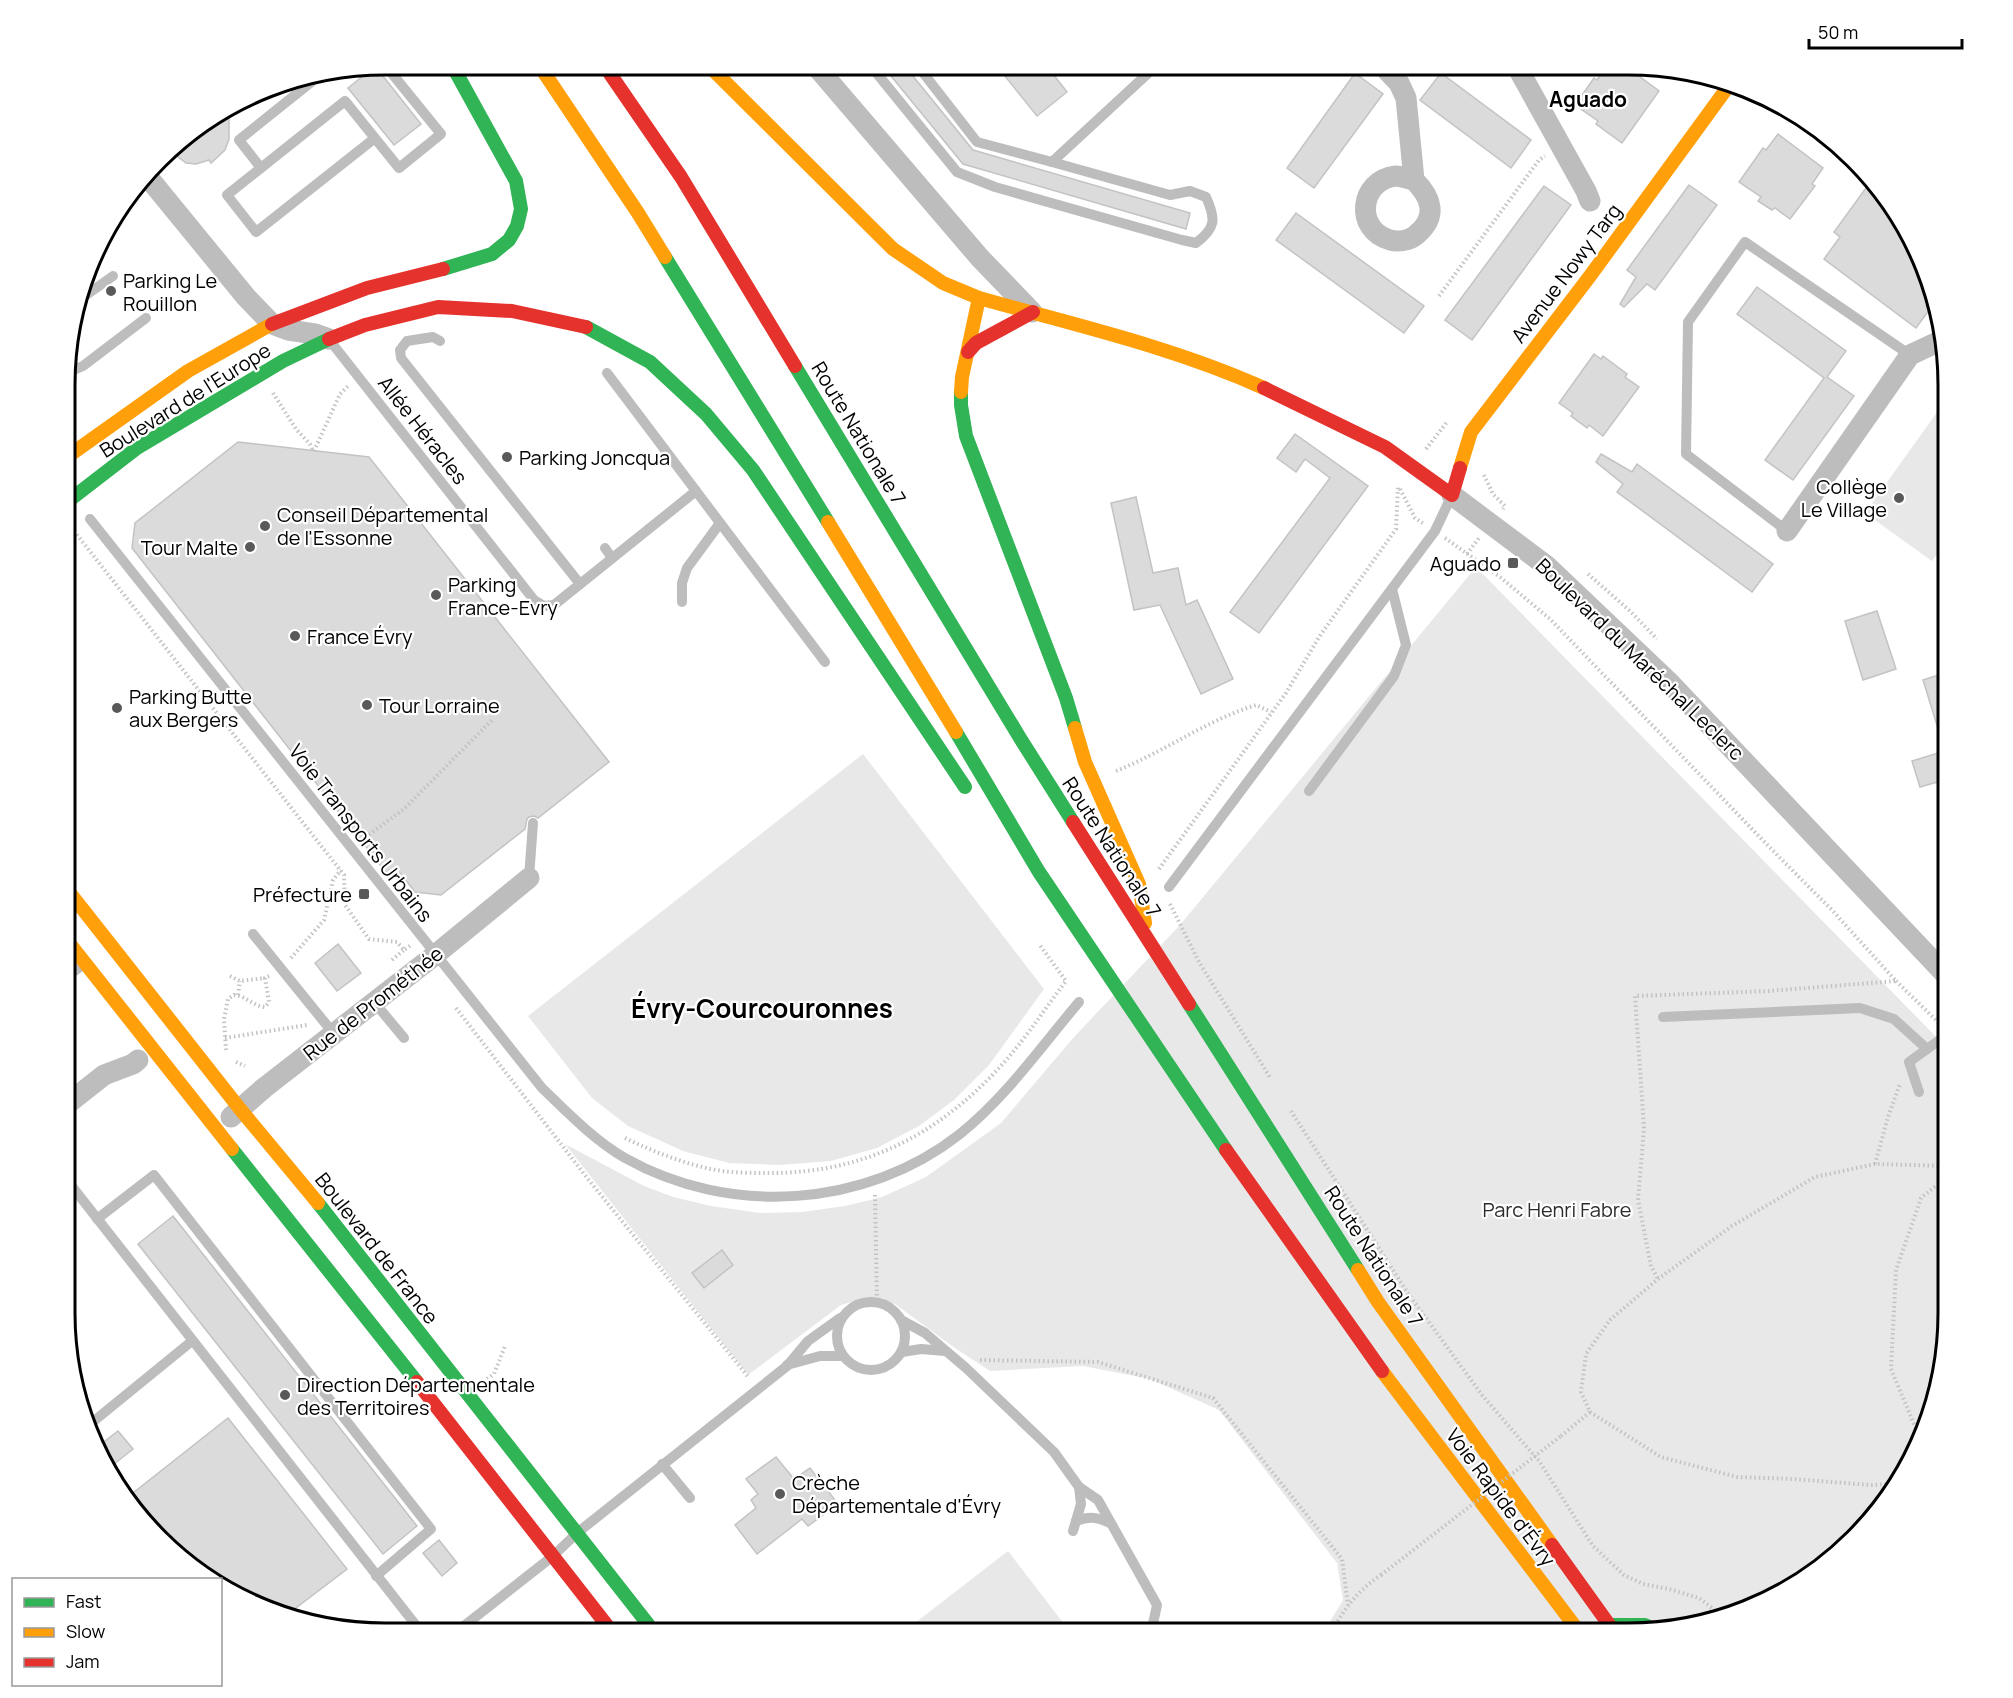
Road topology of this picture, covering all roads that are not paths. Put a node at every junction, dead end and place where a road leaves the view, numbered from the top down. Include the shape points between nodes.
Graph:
1 (395, 75) edge
2 (458, 75) edge
3 (546, 75) edge
4 (611, 75) edge
5 (718, 75) edge
6 (824, 75) edge
7 (878, 75) edge
8 (925, 75) edge
9 (1146, 75) edge
10 (1391, 75) edge
11 (1522, 75) edge
12 (307, 85) edge
13 (1725, 90) edge
14 (375, 138) junction
15 (1052, 162) junction
16 (261, 168) junction
17 (1414, 180) dead end
18 (151, 181) edge
19 (1590, 201) dead end
20 (980, 258) junction
21 (113, 276) dead end
22 (89, 293) edge
23 (979, 298) junction
24 (1033, 312) junction
25 (146, 318) dead end
26 (272, 324) junction
27 (328, 339) junction
28 (440, 341) dead end
29 (1935, 343) edge
30 (968, 352) junction
31 (1910, 355) junction
32 (76, 369) edge
33 (607, 373) dead end
34 (75, 451) edge
35 (696, 491) junction
36 (1452, 495) junction
37 (75, 496) edge
38 (90, 519) dead end
39 (720, 523) junction
40 (1787, 531) joint
41 (604, 548) dead end
42 (612, 558) junction
43 (580, 584) junction
44 (1392, 589) junction
45 (682, 602) dead end
46 (825, 662) dead end
47 (1309, 791) dead end
48 (975, 801) dead end
49 (533, 823) dead end
50 (1015, 855) dead end
51 (1039, 872) junction
52 (529, 878) joint
53 (1169, 887) dead end
54 (75, 899) edge
55 (253, 934) dead end
56 (1148, 940) junction
57 (75, 950) edge
58 (435, 955) junction
59 (85, 963) junction
60 (1938, 966) edge
61 (75, 970) edge
62 (374, 1002) junction
63 (1079, 1002) dead end
64 (1663, 1017) dead end
65 (334, 1034) junction
66 (1938, 1037) edge
67 (404, 1038) dead end
68 (1927, 1049) junction
69 (138, 1060) dead end
70 (1919, 1092) dead end
71 (75, 1098) edge
72 (240, 1109) junction
73 (217, 1130) junction
74 (75, 1189) edge
75 (97, 1219) junction
76 (840, 1318) junction
77 (901, 1320) junction
78 (192, 1341) junction
79 (945, 1350) junction
80 (902, 1352) junction
81 (843, 1356) junction
82 (787, 1365) junction
83 (94, 1421) edge
84 (662, 1464) junction
85 (1079, 1486) junction
86 (690, 1498) dead end
87 (1110, 1523) junction
88 (577, 1533) junction
89 (553, 1556) junction
90 (376, 1576) junction
91 (413, 1623) edge
92 (469, 1623) edge
93 (605, 1623) edge
94 (647, 1623) edge
95 (1153, 1623) edge
96 (1572, 1623) edge
97 (1608, 1623) edge

1 - 14 lane via 441,134 399,168
2 - 26 main road, Boulevard de l'Europe via 516,181 521,209 509,240 492,254 470,262 367,288
3 - 51 main road via 638,213
4 - 56 main road, Route Nationale 7 via 681,177 1020,738
5 - 23 main road, Boulevard du Maréchal Leclerc via 893,249 943,284
6 - 20 street
7 - 15 lane via 957,172 995,187 1182,240 1196,243 1209,233 1214,214 1206,196 1190,191 1170,195
8 - 15 lane via 977,142
9 - 15 lane
10 - 17 street via 1406,98
11 - 19 street
12 - 16 lane via 239,140
13 - 36 main road, Avenue Nowy Targ via 1471,432
14 - 16 lane via 345,101
14 - 16 lane via 256,232 227,195
18 - 26 street
20 - 23 street
20 - 24 street
21 - 22 lane
23 - 24 main road, Boulevard du Maréchal Leclerc
23 - 30 main road
24 - 30 main road via 976,343
24 - 36 main road, Boulevard du Maréchal Leclerc via 1225,371 1385,447
25 - 32 lane
26 - 27 street
26 - 34 main road, Boulevard de l'Europe via 188,371
27 - 37 main road, Boulevard de l'Europe via 283,361 137,448
27 - 43 lane, Allée Héracles via 534,600 544,606 554,605
27 - 48 main road, Boulevard de l'Europe via 365,325 438,307 512,311 590,328 650,362 706,414 753,470
28 - 43 lane via 433,337 407,341 400,350 401,358
29 - 31 street
30 - 56 main road via 962,376 966,436 1066,699 1085,762 1139,884
31 - 40 street
31 - 40 lane via 1745,242 1688,322 1686,454
33 - 35 lane
35 - 39 lane
35 - 42 lane
36 - 44 lane via 1436,531
36 - 60 street, Boulevard du Maréchal Leclerc via 1548,567 1668,681
38 - 58 lane, Voie Transports Urbains
39 - 45 lane via 687,568
39 - 46 lane
41 - 42 lane
42 - 43 lane
44 - 47 lane via 1406,645 1394,676
44 - 53 lane
49 - 52 lane
50 - 51 main road
51 - 96 main road, Voie Rapide d'Évry via 1249,1184 1392,1385
52 - 58 street, Rue de Prométhée
54 - 72 main road, Boulevard de France
55 - 65 lane
56 - 97 main road, Route Nationale 7 via 1378,1302
57 - 59 main road
58 - 62 street, Rue de Prométhée
58 - 63 lane, Voie Transports Urbains via 542,1088 590,1133 624,1157 659,1174 741,1194 793,1197 839,1191 922,1160 992,1106
59 - 61 lane
59 - 73 main road
62 - 65 street, Rue de Prométhée
62 - 67 lane
64 - 68 lane via 1860,1008 1894,1019
65 - 72 street, Rue de Prométhée
66 - 68 lane
68 - 70 lane via 1909,1062
69 - 71 street via 104,1075
72 - 73 street, Rue de Prométhée
72 - 88 main road, Boulevard de France via 327,1213
73 - 89 main road
74 - 75 lane
75 - 78 lane
75 - 90 lane via 154,1174 431,1528
76 - 77 lane via 853,1306 877,1302 892,1309
76 - 81 lane via 836,1335
76 - 82 lane via 808,1341
77 - 79 lane
77 - 80 lane via 905,1334
78 - 83 lane
78 - 90 lane
79 - 80 lane
79 - 85 lane via 1054,1452
80 - 81 lane via 893,1362 875,1370 856,1367
81 - 82 lane via 820,1356
82 - 84 lane
84 - 86 lane
84 - 88 lane
85 - 87 lane via 1098,1500
85 - 87 lane via 1081,1504 1074,1526 1090,1517
87 - 95 lane via 1157,1605
88 - 89 lane
88 - 94 main road, Boulevard de France
89 - 92 lane
89 - 93 main road
90 - 91 lane

